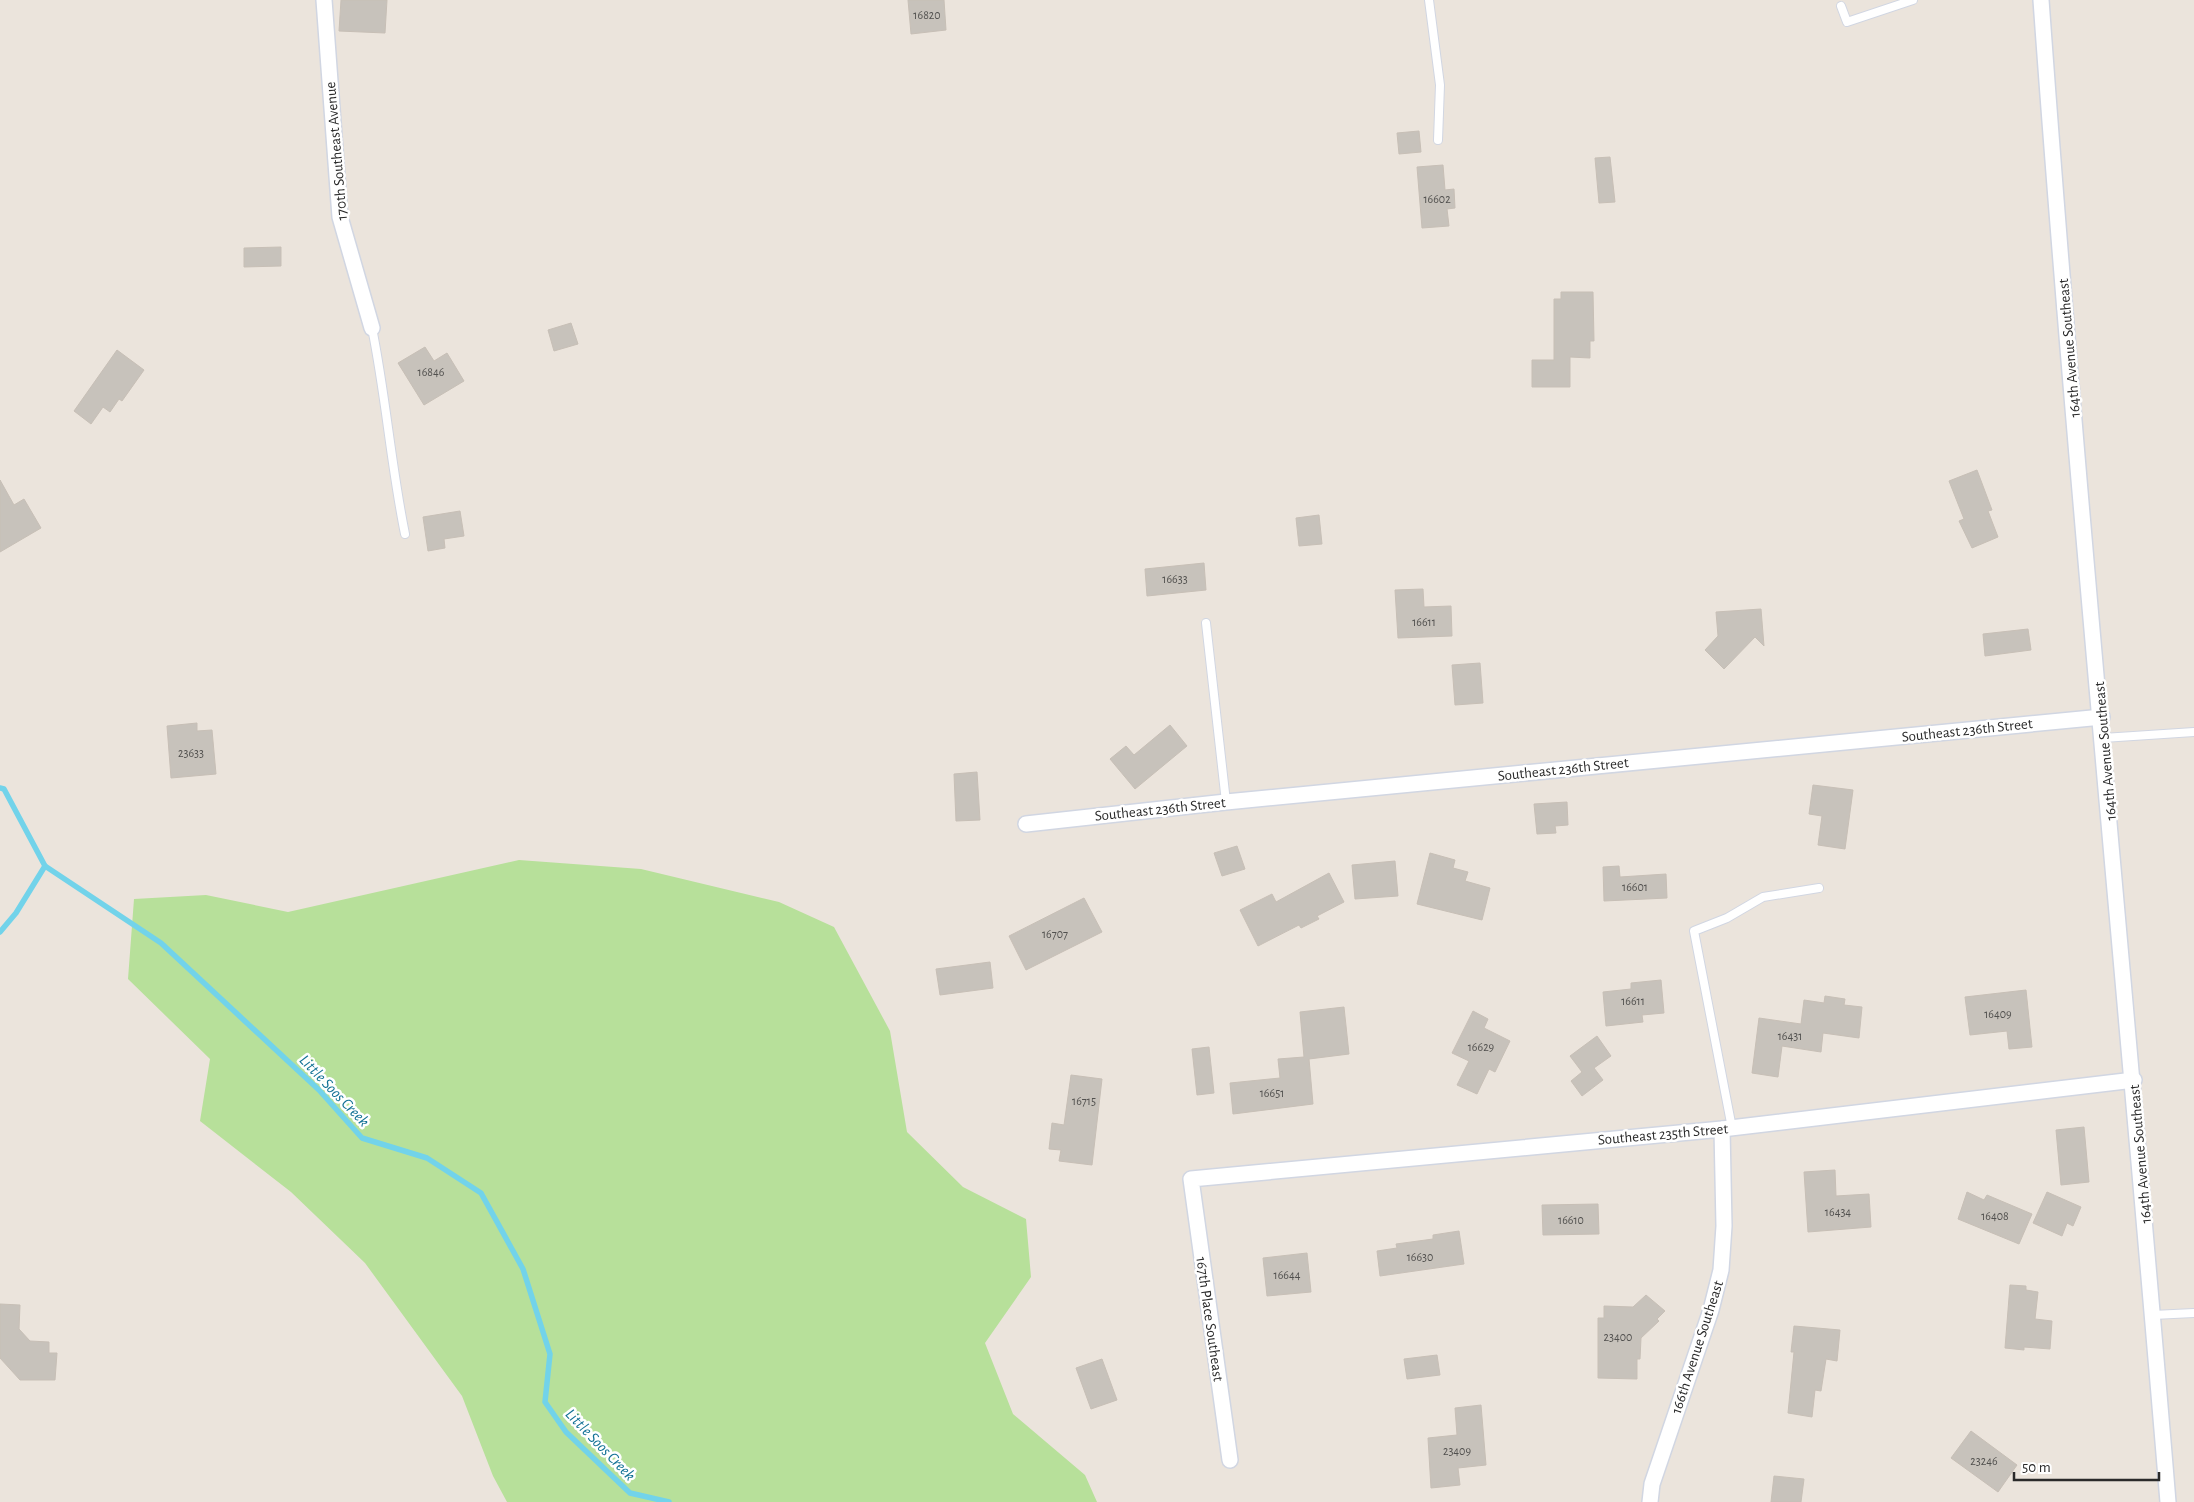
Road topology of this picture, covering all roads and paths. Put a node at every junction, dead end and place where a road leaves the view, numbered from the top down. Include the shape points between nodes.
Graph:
1 (324, 0) edge
2 (1429, 0) edge
3 (1913, 0) edge
4 (2041, 0) edge
5 (1841, 6) dead end
6 (1438, 140) dead end
7 (372, 328) joint
8 (405, 534) dead end
9 (1206, 623) dead end
10 (2102, 717) junction
11 (2194, 732) edge
12 (2103, 738) junction
13 (1226, 802) junction
14 (1026, 824) dead end
15 (1819, 888) dead end
16 (2134, 1080) junction
17 (1727, 1128) junction
18 (1191, 1179) joint
19 (2194, 1313) edge
20 (2153, 1315) junction
21 (1230, 1460) dead end
22 (1650, 1502) edge
23 (2168, 1502) edge

1 - 7 street, 170th Southeast Avenue via 340,217
2 - 6 lane via 1440,85
3 - 5 lane via 1847,22
4 - 10 street, 164th Avenue Southeast
7 - 8 lane
9 - 13 lane
10 - 12 street, 164th Avenue Southeast
10 - 13 street, Southeast 236th Street
11 - 12 lane
12 - 16 street, 164th Avenue Southeast
13 - 14 street, Southeast 236th Street
15 - 17 lane via 1763,897 1727,918 1694,930
16 - 17 street, Southeast 235th Street
16 - 20 street, 164th Avenue Southeast
17 - 18 street, Southeast 235th Street
17 - 22 street, 166th Avenue Southeast via 1722,1270 1652,1484
18 - 21 street, 167th Place Southeast
19 - 20 lane
20 - 23 street, 164th Avenue Southeast

